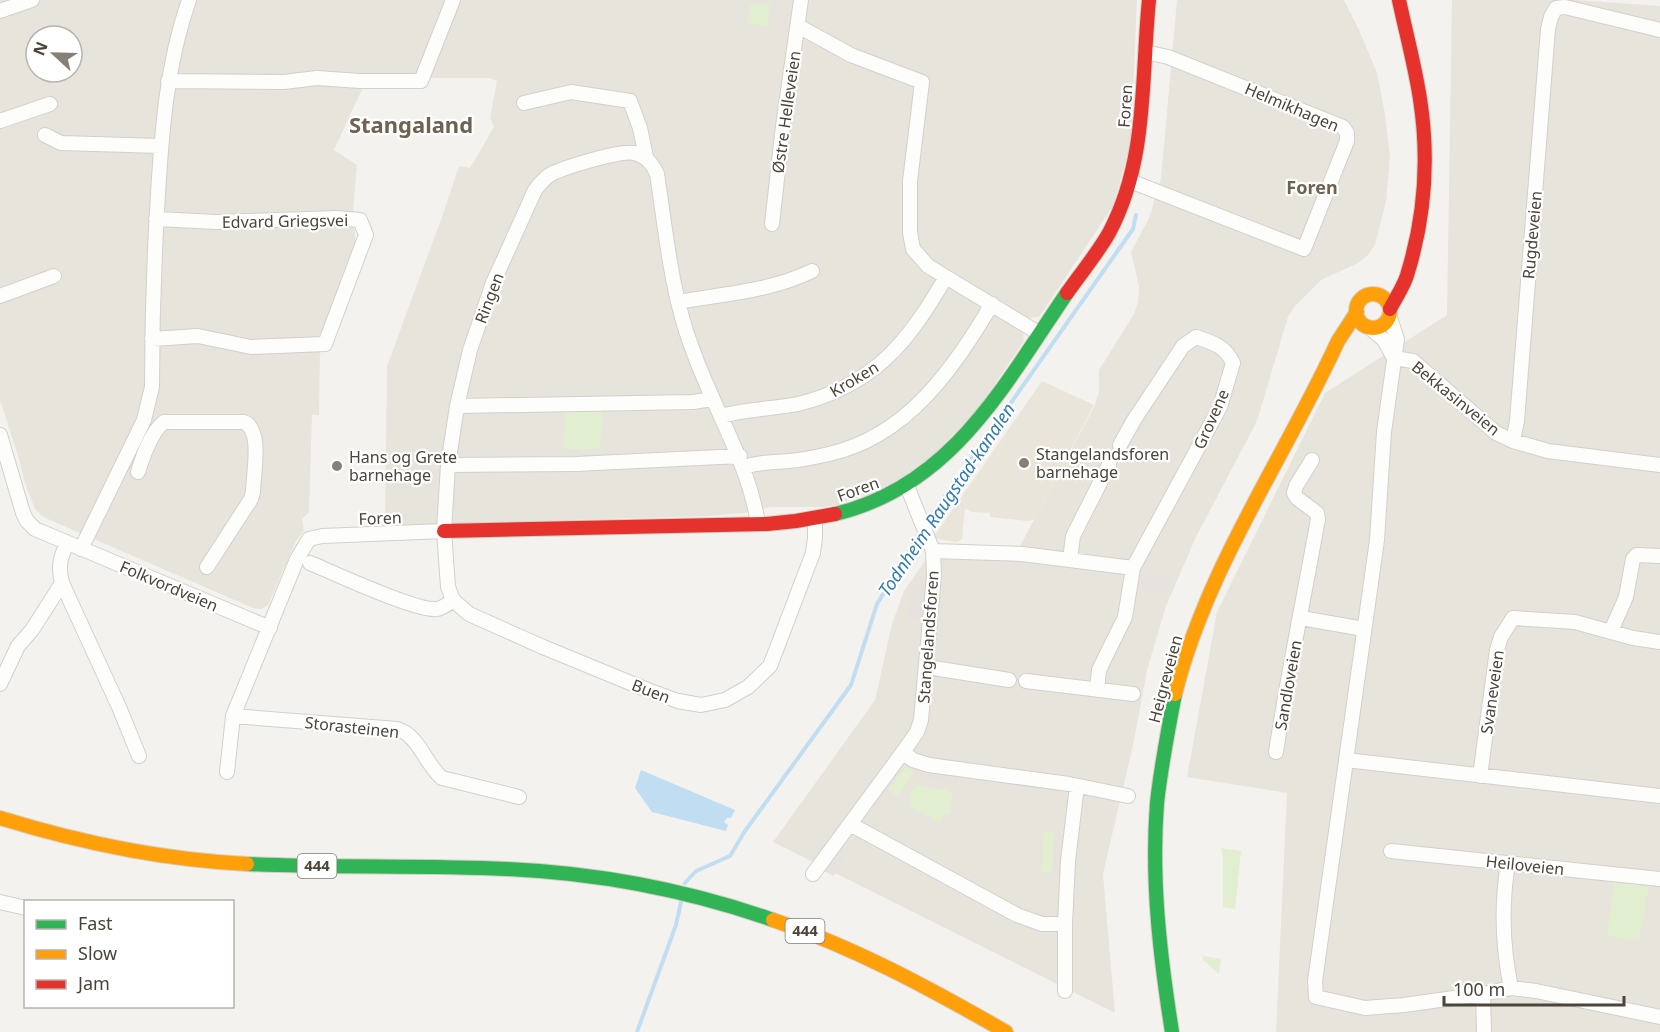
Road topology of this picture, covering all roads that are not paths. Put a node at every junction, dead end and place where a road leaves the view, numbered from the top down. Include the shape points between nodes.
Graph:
1 (189, 0) edge
2 (453, 0) edge
3 (801, 0) edge
4 (1149, 0) edge
5 (1384, 0) edge
6 (1399, 0) edge
7 (22, 1) edge
8 (0, 11) edge
9 (798, 26) junction
10 (1660, 30) edge
11 (1145, 52) junction
12 (1411, 61) junction
13 (168, 81) junction
14 (524, 103) dead end
15 (50, 104) dead end
16 (0, 121) edge
17 (45, 135) dead end
18 (161, 146) junction
19 (646, 157) junction
20 (1130, 181) junction
21 (156, 219) junction
22 (772, 224) dead end
23 (1410, 258) junction
24 (812, 271) dead end
25 (54, 276) dead end
26 (946, 277) junction
27 (1374, 295) junction
28 (0, 296) edge
29 (678, 302) junction
30 (992, 304) junction
31 (1356, 312) junction
32 (1390, 312) junction
33 (1369, 328) junction
34 (1040, 334) junction
35 (152, 339) junction
36 (1394, 358) junction
37 (1328, 364) junction
38 (712, 399) junction
39 (457, 406) junction
40 (1120, 414) dead end
41 (720, 416) junction
42 (1134, 420) junction
43 (0, 435) edge
44 (1513, 441) junction
45 (1120, 445) dead end
46 (3, 450) edge
47 (1312, 460) dead end
48 (742, 462) junction
49 (448, 465) junction
50 (1109, 465) dead end
51 (1660, 465) edge
52 (138, 472) dead end
53 (907, 486) junction
54 (815, 520) junction
55 (758, 523) junction
56 (444, 531) junction
57 (67, 543) junction
58 (81, 549) junction
59 (933, 551) junction
60 (1660, 556) edge
61 (1070, 560) junction
62 (310, 563) dead end
63 (207, 567) dead end
64 (1133, 568) junction
65 (62, 583) junction
66 (453, 600) junction
67 (1301, 618) junction
68 (270, 628) junction
69 (1364, 629) junction
70 (1611, 631) junction
71 (1660, 642) edge
72 (927, 667) junction
73 (1009, 680) dead end
74 (1026, 681) dead end
75 (0, 684) edge
76 (1097, 690) junction
77 (1133, 694) dead end
78 (233, 716) junction
79 (903, 752) junction
80 (1276, 752) dead end
81 (139, 756) dead end
82 (1346, 760) junction
83 (227, 772) dead end
84 (1480, 776) junction
85 (1077, 786) junction
86 (1128, 796) dead end
87 (1660, 796) edge
88 (519, 797) dead end
89 (0, 818) edge
90 (850, 824) junction
91 (1391, 851) dead end
92 (1508, 863) junction
93 (813, 874) dead end
94 (1660, 879) edge
95 (0, 902) edge
96 (24, 908) edge
97 (1065, 924) junction
98 (1510, 988) junction
99 (1065, 991) dead end
100 (1483, 994) junction
101 (1660, 1017) edge
102 (1006, 1032) edge
103 (1172, 1032) edge
104 (1484, 1032) edge

1 - 13 street
2 - 13 street via 421,81
3 - 9 street, Østre Helleveien
4 - 11 main road, Foren
5 - 12 main road, Heigreveien
6 - 12 main road, Heigreveien
7 - 8 street
9 - 22 street, Østre Helleveien
9 - 26 street via 851,55 922,82 910,181 912,249 920,260
10 - 44 street, Rugdeveien via 1565,7 1556,8 1551,17
11 - 20 main road, Foren via 1139,146
11 - 20 street, Helmikhagen via 1168,57 1342,127 1347,141 1304,249
12 - 23 main road, Heigreveien via 1420,97 1426,157 1423,207
13 - 18 street
14 - 19 street via 571,93 630,101
15 - 16 street
17 - 18 street via 61,143
18 - 21 street
19 - 29 street via 657,174
19 - 39 street, Ringen via 621,152 559,171 546,177 535,190 493,283 470,350
20 - 34 main road, Foren via 1108,234
21 - 35 street
21 - 35 street, Edvard Griegsvei via 360,220 366,235 325,344 251,347 198,336
23 - 27 main road, Heigreveien via 1392,282
23 - 32 main road, Heigreveien
24 - 29 street via 774,286
25 - 28 street
26 - 30 street
26 - 41 street, Kroken via 898,347 856,381 826,396 796,404
27 - 31 main road, Heigreveien via 1361,300
27 - 32 main road via 1383,298
29 - 38 street
30 - 34 street
30 - 48 street via 938,384 885,431 831,454 792,461
31 - 33 main road via 1360,322
31 - 37 main road, Heigreveien
32 - 33 main road, Heigreveien via 1382,325
32 - 36 street via 1397,339
33 - 36 street via 1384,340
33 - 37 main road, Heigreveien
34 - 53 main road, Foren via 982,417 934,467
35 - 58 street via 152,387 144,420
36 - 44 street, Bekkasinveien via 1413,361 1496,433
36 - 69 street via 1384,432 1377,540
37 - 103 main road, Heigreveien via 1213,586 1189,648 1173,708 1157,800 1154,861 1156,929
38 - 39 street
38 - 41 street
39 - 49 street, Ringen
40 - 42 street
41 - 48 street
42 - 45 street, Grovene
42 - 64 street, Grovene via 1183,346 1196,337 1228,352 1233,363 1220,407
43 - 46 street, Folkvordveien
44 - 51 street, Bekkasinveien via 1548,451
46 - 57 street, Folkvordveien via 27,521 35,529
47 - 67 street, Sandloveien via 1294,493 1317,513 1318,519
48 - 49 street
48 - 55 street
49 - 56 street, Ringen
50 - 61 street via 1073,537
52 - 63 street via 164,422 244,422 253,429 256,440 251,499
53 - 54 main road, Foren via 876,502
53 - 59 street, Stangelandsforen
54 - 55 main road, Foren
54 - 66 street, Buen via 813,553 770,666 748,687 725,700 701,705 650,691 470,614
55 - 56 main road, Foren
56 - 66 street via 448,587
56 - 68 street, Foren via 309,539 300,552
57 - 58 street, Folkvordveien
57 - 65 street via 60,560
58 - 68 street, Folkvordveien
59 - 61 street
59 - 72 street, Stangelandsforen
60 - 70 street via 1642,554 1633,559 1626,597
61 - 64 street
62 - 66 street via 422,607 437,609
64 - 76 street, Grovene via 1125,616 1099,670
65 - 75 street via 18,646
65 - 81 street
67 - 69 street, Sandloveien
67 - 80 street, Sandloveien
68 - 78 street
69 - 82 street
70 - 71 street, Svaneveien
70 - 84 street, Svaneveien via 1575,622 1513,618 1497,650
72 - 73 street
72 - 79 street, Stangelandsforen via 921,720
74 - 76 street
76 - 77 street
78 - 83 street
78 - 88 street, Storasteinen via 405,731 442,778
79 - 85 street via 929,765
79 - 90 street, Stangelandsforen
82 - 84 street
82 - 100 street via 1316,996 1365,1008
84 - 87 street
85 - 86 street
85 - 97 street
89 - 102 main road, 444 via 111,848 208,862 523,870 638,884 781,921 914,980
90 - 93 street, Stangelandsforen
90 - 97 street via 1017,915 1042,924
91 - 92 street, Heiloveien
92 - 94 street, Heiloveien
92 - 98 street via 1502,898 1503,952
95 - 96 street
97 - 99 street
98 - 100 street
98 - 101 street
100 - 104 street

